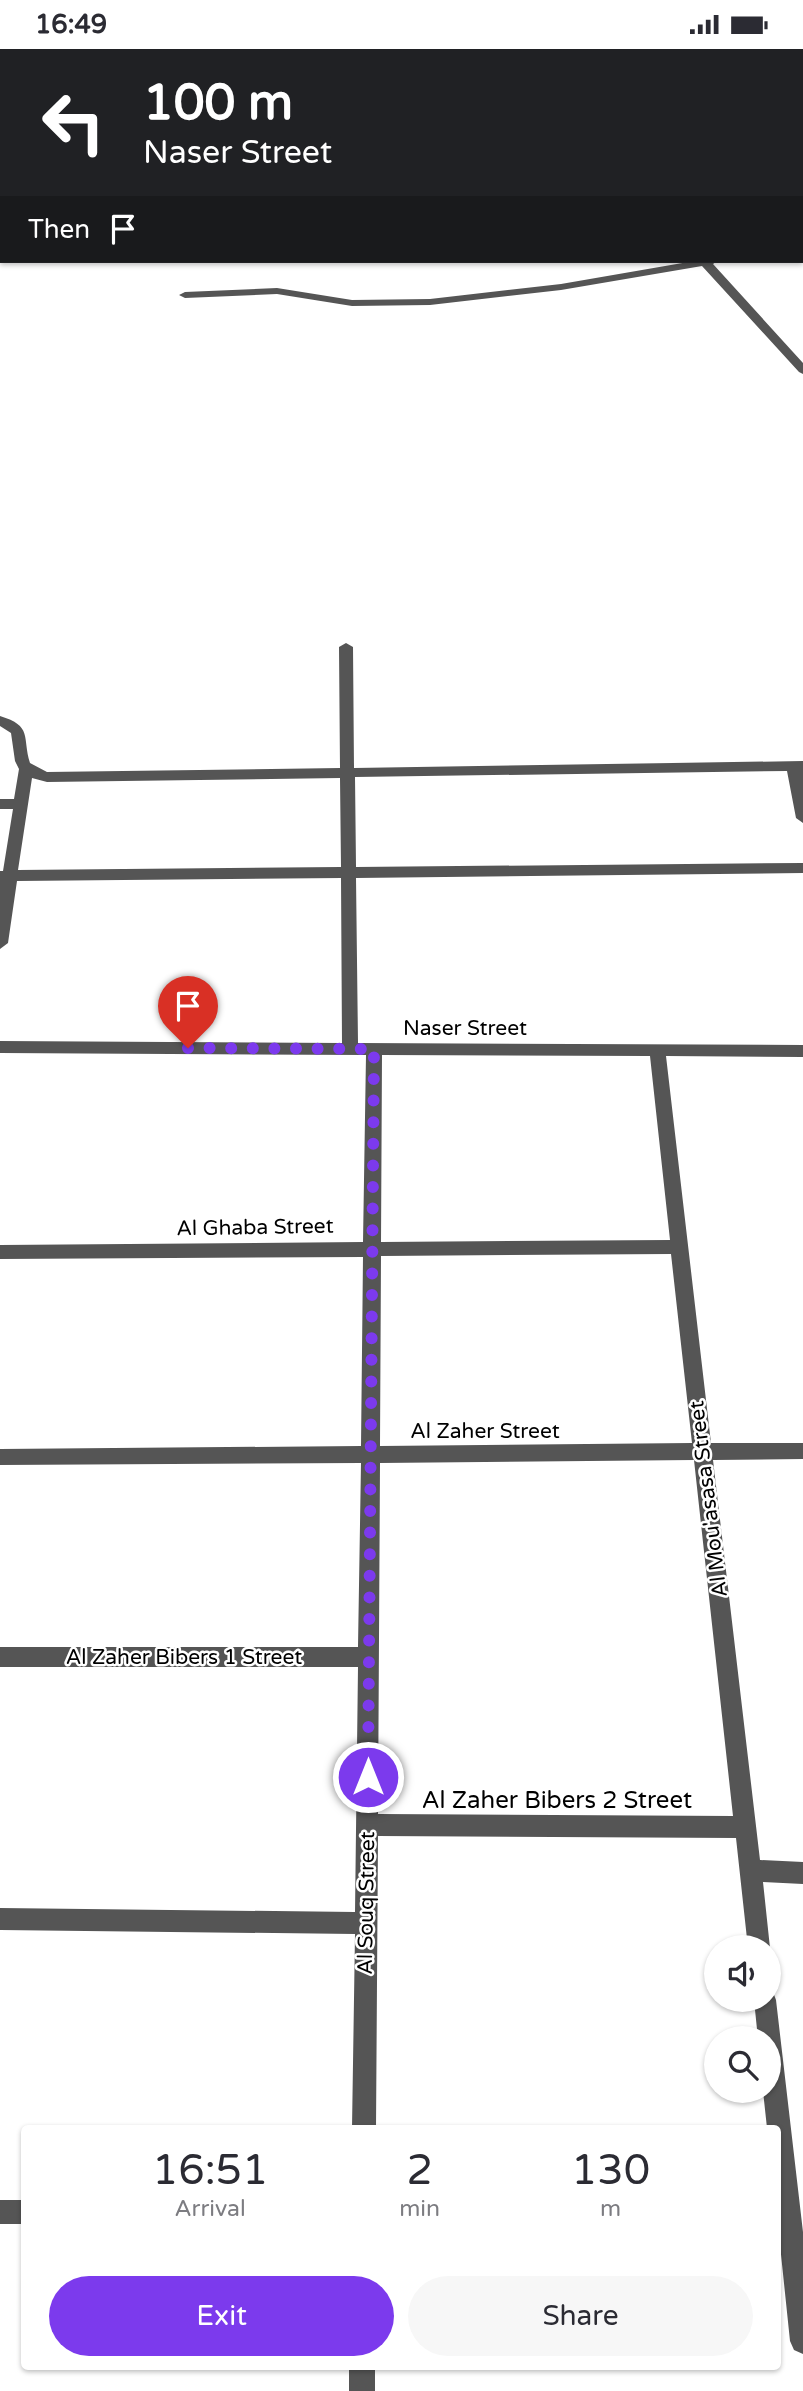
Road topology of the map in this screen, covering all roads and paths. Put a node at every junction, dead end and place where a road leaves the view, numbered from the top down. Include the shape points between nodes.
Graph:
1 (696, 263) edge
2 (709, 263) edge
3 (185, 295) dead end
4 (803, 370) edge
5 (346, 647) dead end
6 (0, 721) edge
7 (798, 766) edge
8 (26, 769) junction
9 (345, 771) junction
10 (0, 804) edge
11 (20, 804) junction
12 (803, 818) edge
13 (803, 868) edge
14 (348, 872) junction
15 (5, 876) edge
16 (0, 943) edge
17 (0, 1047) edge
18 (350, 1049) junction
19 (374, 1049) junction
20 (657, 1050) junction
21 (803, 1051) edge
22 (679, 1247) junction
23 (373, 1249) junction
24 (0, 1252) edge
25 (803, 1451) edge
26 (703, 1452) junction
27 (370, 1454) junction
28 (0, 1457) edge
29 (0, 1657) edge
30 (368, 1657) junction
31 (367, 1825) junction
32 (746, 1827) junction
33 (751, 1871) junction
34 (803, 1873) edge
35 (0, 1919) edge
36 (366, 1923) junction
37 (758, 1935) edge
38 (766, 2012) edge
39 (364, 2125) edge
40 (779, 2125) edge
41 (781, 2139) edge
42 (0, 2212) edge
43 (21, 2213) edge
44 (790, 2217) edge
45 (803, 2341) edge
46 (362, 2370) edge
47 (362, 2391) edge

1 - 3 street via 561,287 430,302 352,303 277,291
2 - 4 street
5 - 9 street
6 - 8 street via 18,732 19,761
7 - 9 street
7 - 12 street
8 - 9 street via 47,777
8 - 11 street
9 - 14 street
10 - 11 street
11 - 15 street
13 - 14 street
14 - 15 street
14 - 18 street
15 - 16 street
17 - 18 street, Naser Street
18 - 19 street, Naser Street
19 - 20 street, Naser Street
19 - 23 street, Al Souq Street
20 - 21 street, Naser Street
20 - 22 street, Al Mou'asasa Street
22 - 23 street, Al Ghaba Street
22 - 26 street, Al Mou'asasa Street
23 - 24 street, Al Ghaba Street
23 - 27 street, Al Souq Street
25 - 26 street, Al Zaher Street
26 - 27 street, Al Zaher Street
26 - 32 street, Al Mou'asasa Street
27 - 28 street, Al Zaher Street
27 - 30 street, Al Souq Street
29 - 30 street, Al Zaher Bibers 1 Street
30 - 31 street, Al Souq Street
31 - 32 street, Al Zaher Bibers 2 Street
31 - 36 street, Al Souq Street
32 - 33 street, Al Mou'asasa Street
33 - 34 street
33 - 37 street, Al Mou'asasa Street
35 - 36 street
36 - 39 street, Al Souq Street
38 - 40 street
41 - 44 street
42 - 43 street
44 - 45 street
46 - 47 street

